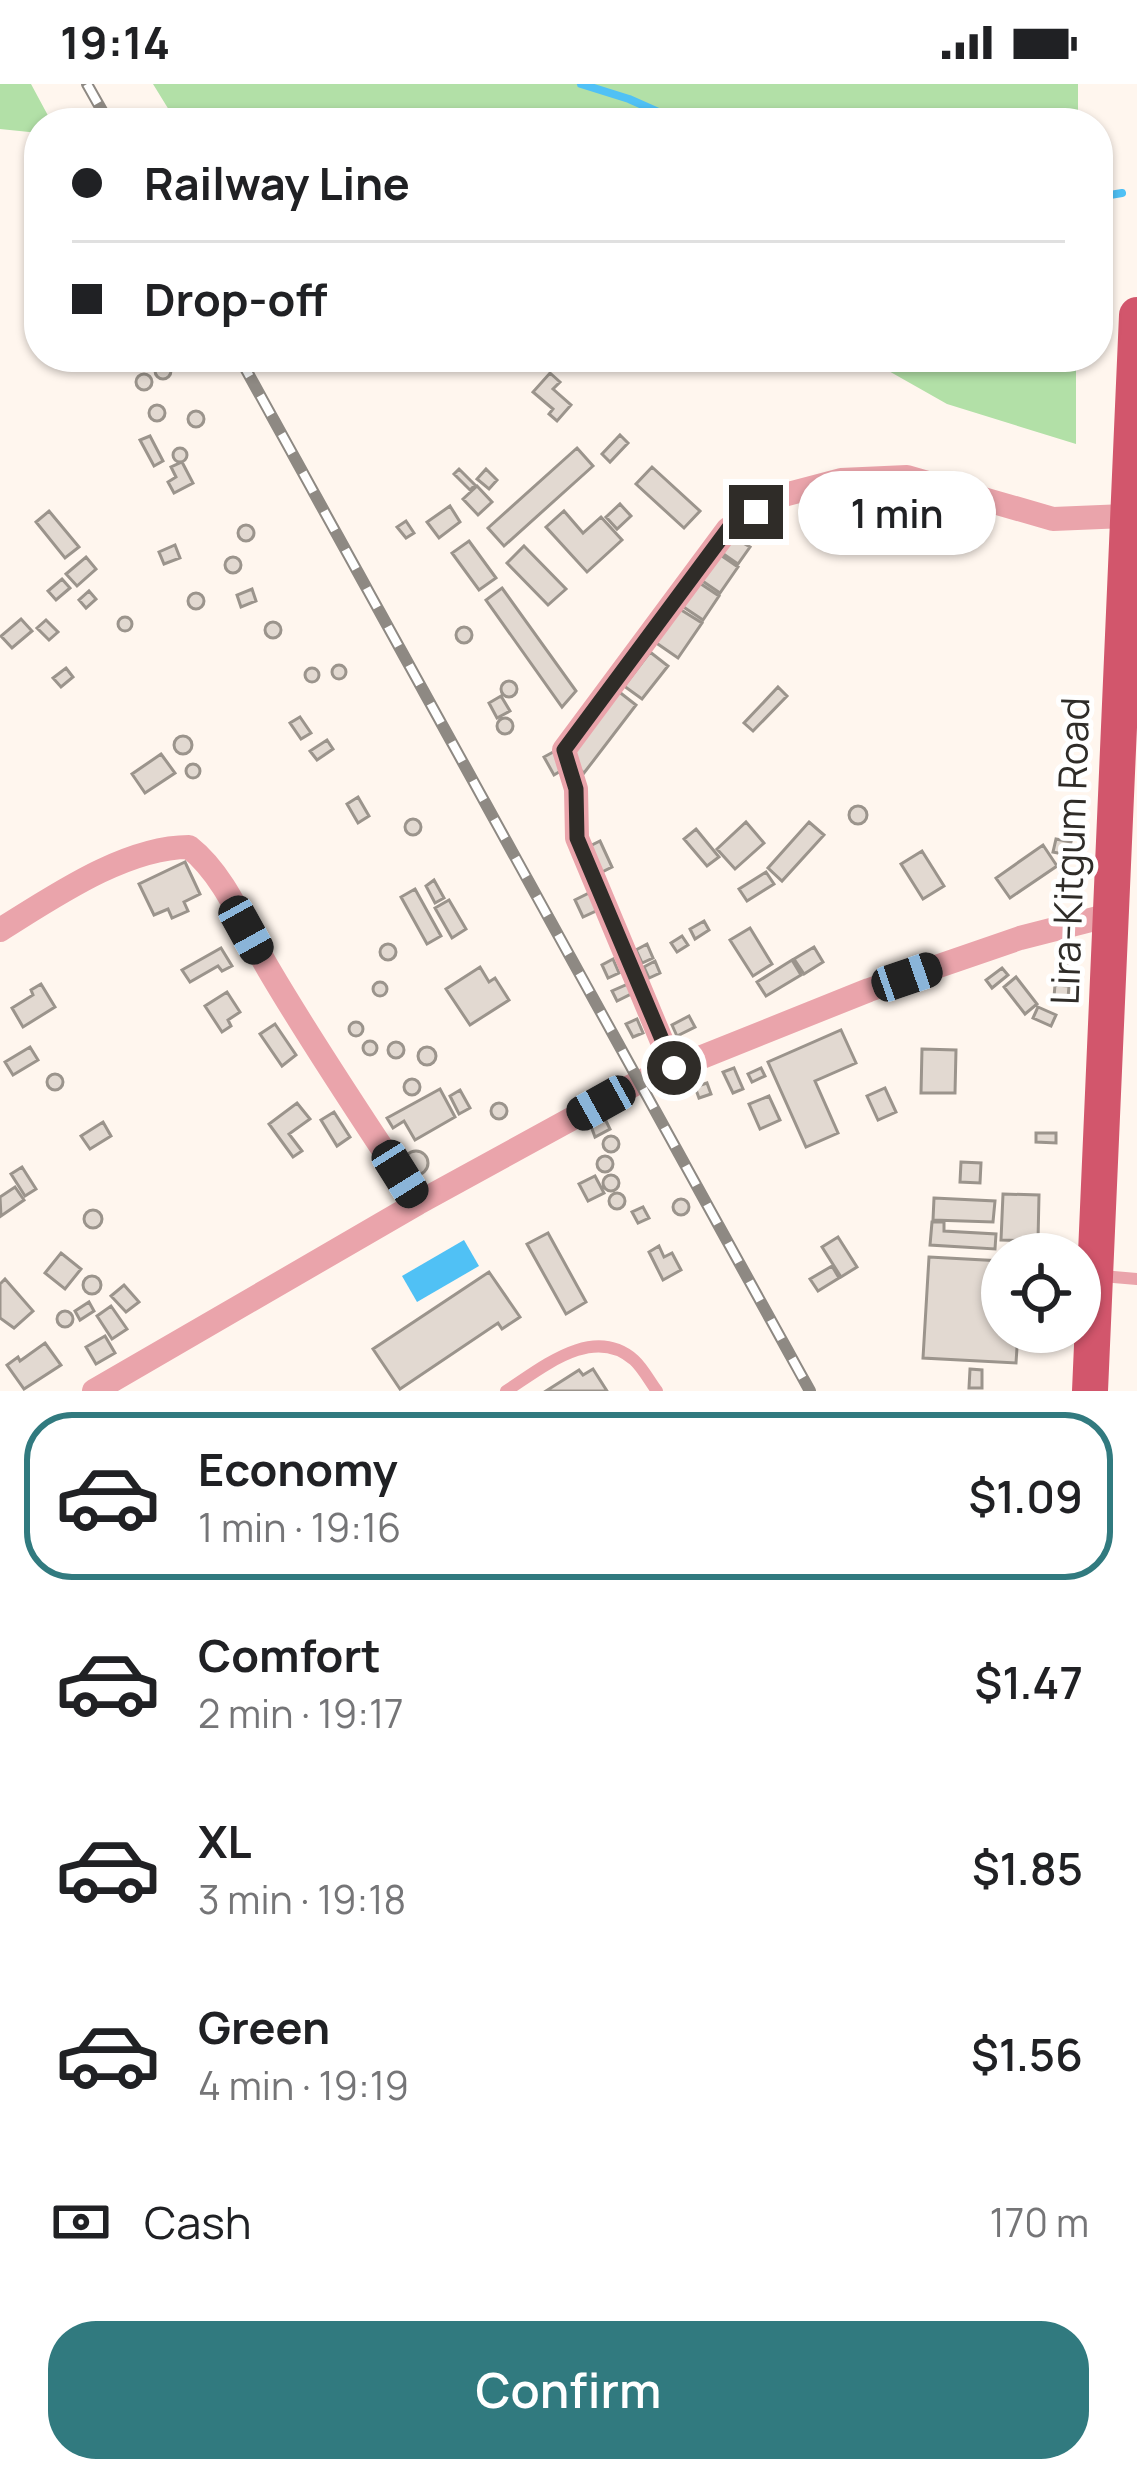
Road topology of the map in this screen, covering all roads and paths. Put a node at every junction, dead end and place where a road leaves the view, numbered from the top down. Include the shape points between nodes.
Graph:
1 (1137, 315) edge
2 (1125, 516) junction
3 (1110, 915) junction
4 (0, 930) edge
5 (674, 1068) junction
6 (418, 1204) junction
7 (1097, 1233) edge
8 (1101, 1276) edge
9 (1137, 1279) edge
10 (1092, 1353) edge
11 (94, 1391) edge
12 (506, 1391) edge
13 (657, 1391) edge
14 (1090, 1391) edge

1 - 2 main road, Lira-Kitgum Road
2 - 3 main road, Lira-Kitgum Road
2 - 5 street via 1053,519 907,477 841,480 784,495 728,529 564,750 576,789 577,838
3 - 5 street via 869,990
3 - 7 main road, Lira-Kitgum Road
4 - 6 street via 113,867 189,847 224,890
5 - 6 street
6 - 11 street
8 - 9 lane
10 - 14 main road, Lira-Kitgum Road
12 - 13 lane via 564,1353 605,1345 634,1360

